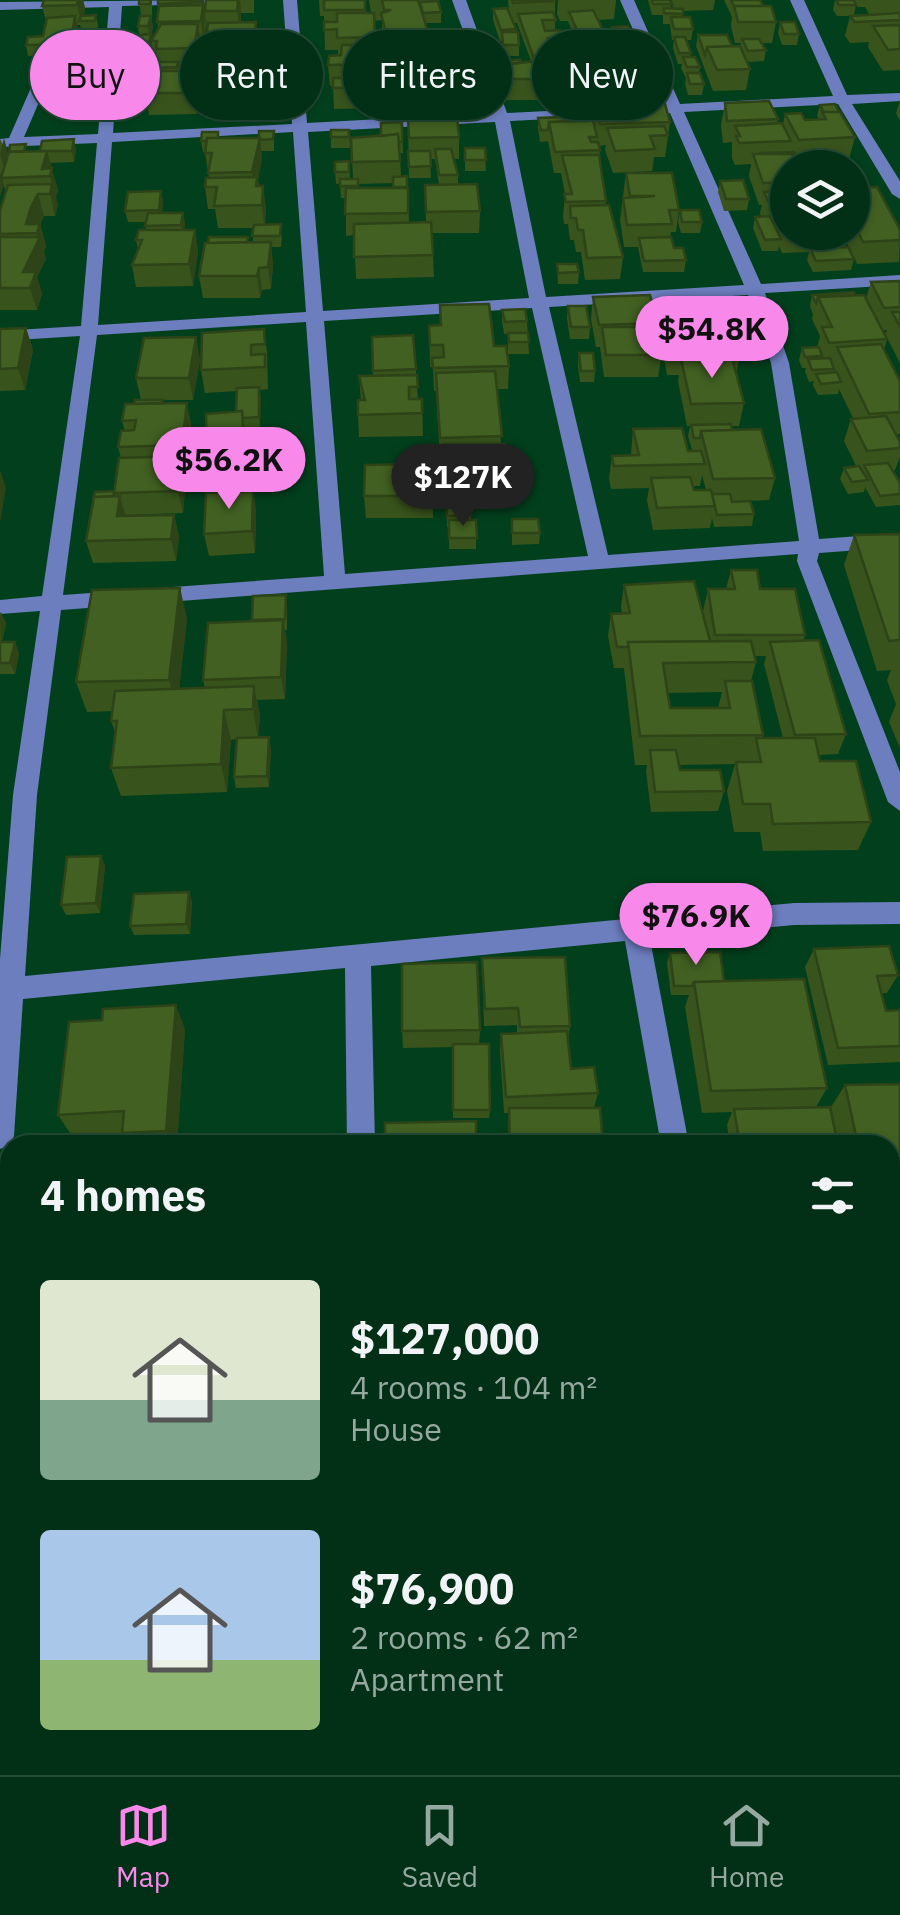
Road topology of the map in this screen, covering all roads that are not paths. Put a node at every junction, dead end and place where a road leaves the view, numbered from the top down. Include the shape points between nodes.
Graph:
1 (211, 0) edge
2 (290, 0) edge
3 (459, 0) edge
4 (627, 0) edge
5 (797, 0) edge
6 (115, 2) edge
7 (0, 6) edge
8 (470, 30) edge
9 (900, 97) edge
10 (30, 98) edge
11 (841, 98) junction
12 (678, 109) junction
13 (512, 118) edge
14 (482, 120) edge
15 (502, 120) edge
16 (302, 129) junction
17 (105, 137) junction
18 (7, 142) edge
19 (900, 194) edge
20 (900, 280) edge
21 (755, 290) junction
22 (539, 302) junction
23 (316, 320) junction
24 (90, 333) junction
25 (0, 336) edge
26 (900, 540) edge
27 (810, 548) junction
28 (599, 560) junction
29 (335, 581) junction
30 (54, 604) junction
31 (0, 607) edge
32 (900, 802) edge
33 (900, 914) edge
34 (636, 930) junction
35 (358, 958) junction
36 (5, 989) edge
37 (0, 1135) edge
38 (361, 1135) edge
39 (673, 1135) edge

1 - 6 street
2 - 16 street
3 - 8 street
4 - 12 street
5 - 11 street
6 - 7 street
6 - 17 street
9 - 11 street
10 - 18 street
11 - 12 street
11 - 19 street
12 - 13 street
12 - 21 street
14 - 16 street
15 - 22 street
16 - 17 street
16 - 23 street
17 - 18 street
17 - 24 street
20 - 21 street
21 - 22 street
21 - 27 street via 780,363
22 - 23 street
22 - 28 street
23 - 24 street
23 - 29 street
24 - 25 street
24 - 30 street
26 - 27 street
27 - 28 street
27 - 32 street via 817,594
28 - 29 street
29 - 30 street
30 - 31 street
30 - 36 street
33 - 34 street via 794,914
34 - 35 street
34 - 39 street
35 - 36 street
35 - 38 street
36 - 37 street

